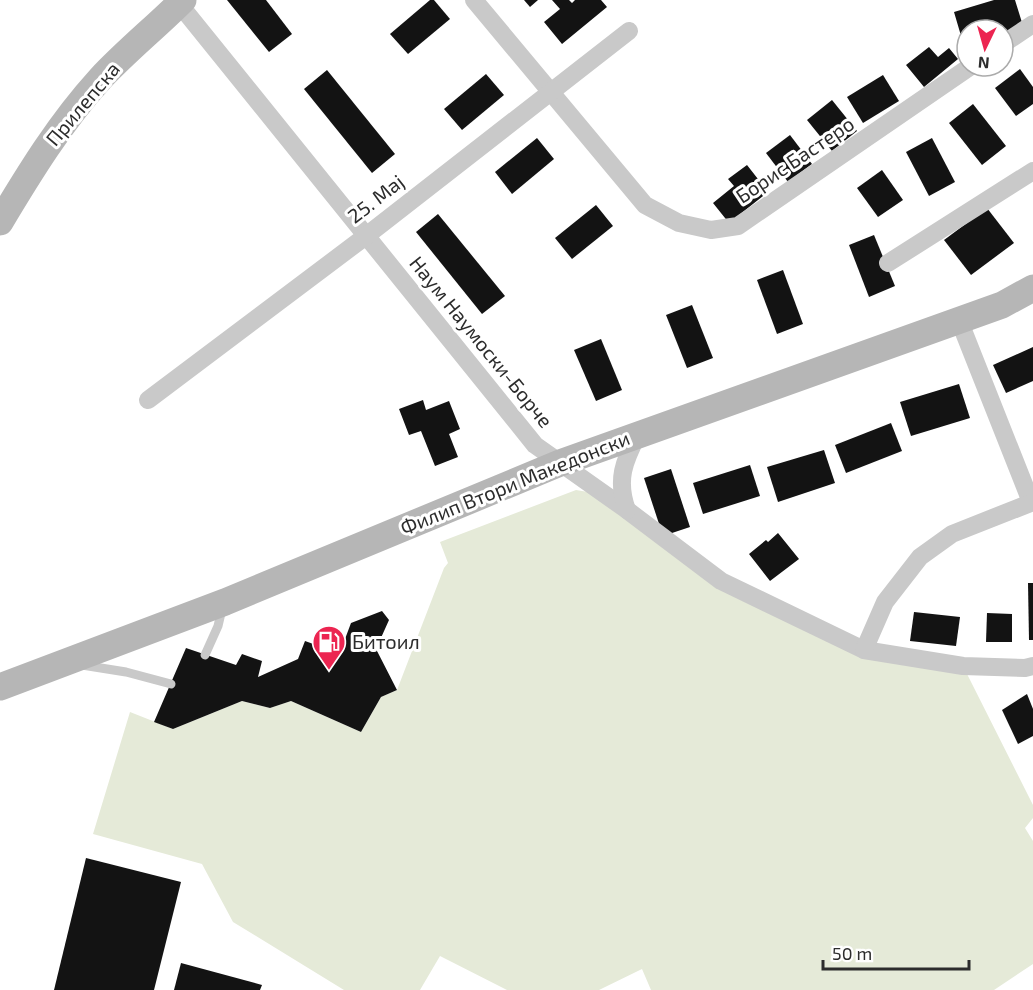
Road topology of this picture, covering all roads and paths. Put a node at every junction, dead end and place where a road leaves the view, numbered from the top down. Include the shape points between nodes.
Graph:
1 (474, 0) edge
2 (179, 1) edge
3 (1033, 24) edge
4 (629, 31) dead end
5 (1015, 36) edge
6 (955, 77) edge
7 (550, 92) junction
8 (1033, 171) edge
9 (0, 222) edge
10 (366, 236) junction
11 (888, 263) dead end
12 (1033, 288) edge
13 (959, 320) junction
14 (148, 400) dead end
15 (638, 434) junction
16 (560, 463) junction
17 (1032, 502) edge
18 (627, 510) junction
19 (225, 602) junction
20 (864, 650) junction
21 (205, 655) dead end
22 (67, 663) junction
23 (1033, 666) edge
24 (171, 684) dead end
25 (0, 687) edge

1 - 7 street, Борис Бастеро
2 - 9 main road, Прилепска via 100,79 70,115
2 - 10 street, Наум Наумоски-Борче
3 - 5 street
4 - 7 street, 25. Мај
6 - 7 street, Борис Бастеро via 738,226 711,230 679,223 645,205
7 - 10 street, 25. Мај
8 - 11 street
10 - 14 street, 25. Мај
10 - 16 street, Наум Наумоски-Борче via 535,446
12 - 13 main road, Филип Втори Македонски via 1002,305
13 - 15 main road, Филип Втори Македонски
13 - 17 street
15 - 16 main road, Филип Втори Македонски
15 - 18 street via 627,456 621,484
16 - 18 street, Наум Наумоски-Борче
16 - 19 main road, Филип Втори Македонски
17 - 20 street via 952,534 920,557 885,602
18 - 20 street, Наум Наумоски-Борче via 721,581
19 - 21 lane
19 - 22 main road, Филип Втори Македонски
20 - 23 street, Наум Наумоски-Борче via 963,666
22 - 24 lane
22 - 25 main road, Филип Втори Македонски

